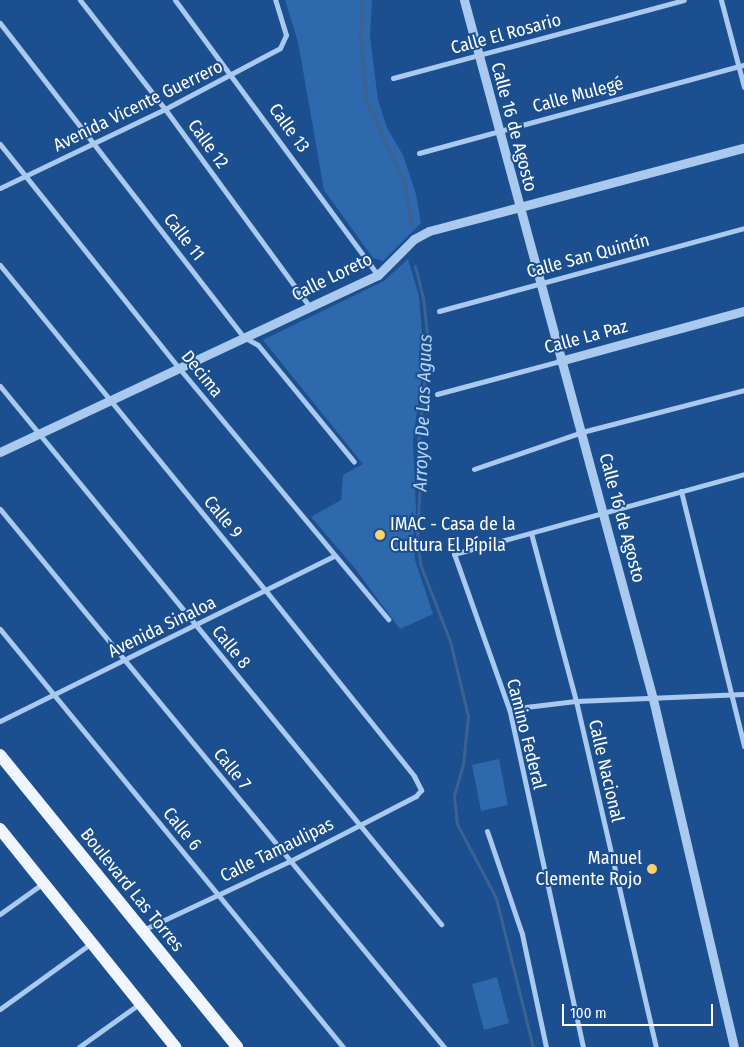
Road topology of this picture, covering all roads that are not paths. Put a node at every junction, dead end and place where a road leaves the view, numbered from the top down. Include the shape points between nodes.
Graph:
1 (80, 0) edge
2 (175, 0) edge
3 (275, 0) edge
4 (464, 0) edge
5 (684, 0) edge
6 (721, 0) edge
7 (0, 23) edge
8 (478, 56) junction
9 (741, 65) edge
10 (233, 75) junction
11 (393, 78) dead end
12 (744, 87) edge
13 (165, 109) junction
14 (498, 131) junction
15 (94, 143) junction
16 (0, 144) edge
17 (744, 148) edge
18 (419, 153) dead end
19 (26, 176) junction
20 (0, 188) edge
21 (519, 209) junction
22 (744, 228) edge
23 (0, 264) edge
24 (378, 275) junction
25 (540, 284) junction
26 (310, 307) junction
27 (440, 311) dead end
28 (744, 311) edge
29 (244, 337) junction
30 (560, 362) junction
31 (179, 368) junction
32 (0, 386) edge
33 (744, 390) edge
34 (437, 394) dead end
35 (109, 401) junction
36 (582, 432) junction
37 (38, 433) junction
38 (0, 452) edge
39 (354, 462) dead end
40 (474, 469) dead end
41 (744, 474) edge
42 (681, 491) junction
43 (0, 509) edge
44 (603, 512) junction
45 (531, 533) junction
46 (334, 556) junction
47 (266, 591) junction
48 (388, 619) dead end
49 (196, 625) junction
50 (0, 629) edge
51 (124, 660) junction
52 (744, 694) edge
53 (54, 695) junction
54 (732, 695) junction
55 (653, 699) junction
56 (576, 701) junction
57 (509, 709) junction
58 (0, 721) edge
59 (744, 746) edge
60 (0, 755) edge
61 (421, 790) joint
62 (359, 826) junction
63 (0, 829) edge
64 (487, 831) dead end
65 (290, 861) junction
66 (43, 883) junction
67 (218, 894) junction
68 (0, 914) edge
69 (441, 924) dead end
70 (143, 931) junction
71 (90, 944) junction
72 (139, 1004) junction
73 (0, 1009) edge
74 (79, 1047) edge
75 (175, 1047) edge
76 (237, 1047) edge
77 (343, 1047) edge
78 (444, 1047) edge
79 (546, 1047) edge
80 (583, 1047) edge
81 (656, 1047) edge
82 (734, 1047) edge

1 - 13 street, Calle 12
2 - 10 street, Calle 13
3 - 10 street, Avenida Vicente Guerrero via 286,35 285,43
4 - 8 street, Calle 16 de Agosto
5 - 8 street, Calle El Rosario
6 - 9 street
7 - 15 street, Calle 11
8 - 11 street, Calle El Rosario
8 - 14 street, Calle 16 de Agosto
9 - 12 street
9 - 14 street, Calle Mulegé
10 - 13 street, Avenida Vicente Guerrero
10 - 24 street, Calle 13
13 - 15 street, Avenida Vicente Guerrero
13 - 26 street, Calle 12
14 - 18 street, Calle Mulegé
14 - 21 street, Calle 16 de Agosto
15 - 19 street, Avenida Vicente Guerrero
15 - 29 street, Calle 11
16 - 19 street, Decima
17 - 21 street, Calle Loreto
19 - 20 street, Avenida Vicente Guerrero
19 - 31 street, Decima
21 - 24 street, Calle Loreto via 421,235
21 - 25 street, Calle 16 de Agosto
22 - 25 street, Calle San Quintín
23 - 35 street, Calle 9
24 - 26 street, Calle Loreto
25 - 27 street, Calle San Quintín
25 - 30 street, Calle 16 de Agosto
26 - 29 street, Calle Loreto
28 - 30 street, Calle La Paz
29 - 31 street, Calle Loreto
29 - 39 street, Calle 11 via 258,345
30 - 34 street, Calle La Paz
30 - 36 street, Calle 16 de Agosto
31 - 35 street, Calle Loreto
31 - 46 street, Decima
32 - 37 street, Calle 8
33 - 36 street
35 - 37 street, Calle Loreto
35 - 47 street, Calle 9
36 - 40 street
36 - 44 street, Calle 16 de Agosto
37 - 38 street, Calle Loreto
37 - 49 street, Calle 8
41 - 42 street, Camino Federal
42 - 44 street, Camino Federal
42 - 54 street
43 - 51 street, Calle 7
44 - 45 street, Camino Federal
44 - 55 street, Calle 16 de Agosto
45 - 56 street, Calle Nacional
45 - 57 street, Camino Federal via 454,554
46 - 47 street, Avenida Sinaloa
46 - 48 street, Decima
47 - 49 street, Avenida Sinaloa
47 - 61 street, Calle 9 via 414,776
49 - 51 street, Avenida Sinaloa
49 - 62 street, Calle 8
50 - 53 street, Calle 6
51 - 53 street, Avenida Sinaloa
51 - 65 street, Calle 7
52 - 54 street
53 - 58 street, Avenida Sinaloa
53 - 67 street, Calle 6
54 - 55 street
54 - 59 street
55 - 56 street
55 - 82 street, Calle 16 de Agosto
56 - 57 street
56 - 81 street, Calle Nacional
57 - 80 street, Camino Federal
60 - 70 main road, Boulevard Las Torres
61 - 62 street, Calle Tamaulipas via 416,796
62 - 65 street, Calle Tamaulipas
62 - 69 street, Calle 8
63 - 66 main road
64 - 79 street via 522,934
65 - 67 street, Calle Tamaulipas
65 - 78 street, Calle 7
66 - 68 street
66 - 71 main road
67 - 70 street, Calle Tamaulipas
67 - 77 street, Calle 6
70 - 76 main road, Boulevard Las Torres
71 - 72 main road
71 - 73 street
72 - 74 street
72 - 75 main road

